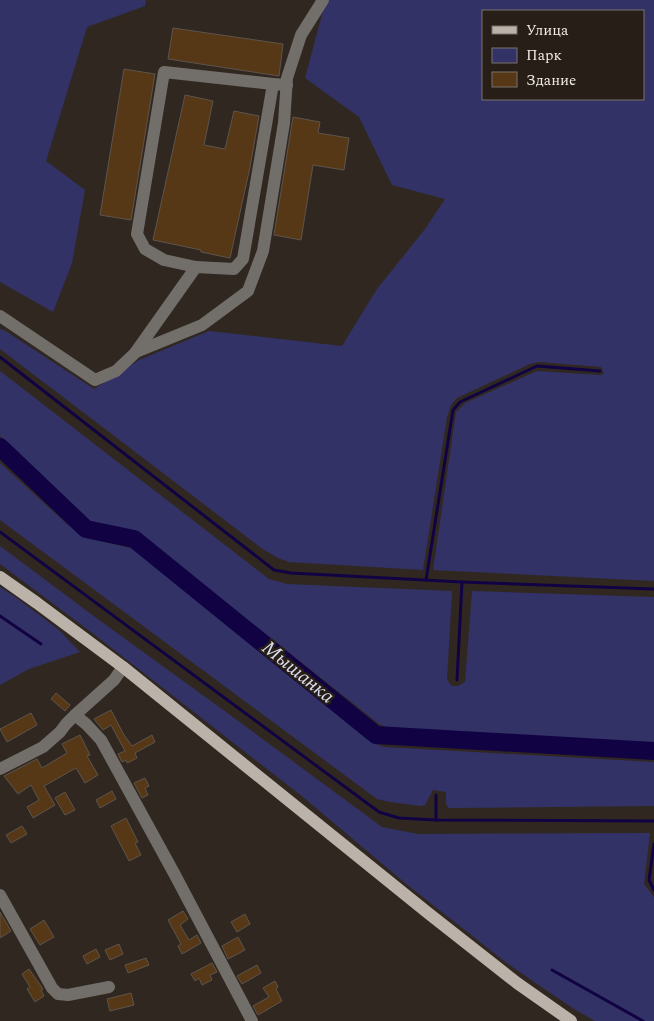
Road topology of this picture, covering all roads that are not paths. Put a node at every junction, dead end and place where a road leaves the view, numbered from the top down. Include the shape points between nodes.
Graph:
1 (323, 0) edge
2 (272, 84) junction
3 (287, 85) junction
4 (196, 267) junction
5 (0, 316) edge
6 (135, 353) junction
7 (0, 577) edge
8 (123, 667) junction
9 (75, 715) junction
10 (0, 769) edge
11 (0, 895) edge
12 (109, 987) dead end
13 (565, 1019) edge
14 (252, 1021) edge

1 - 3 street via 301,35
2 - 3 street
2 - 4 street via 243,259 234,269
2 - 4 street via 164,72 137,234 145,249 164,260
3 - 6 street via 263,251 248,291 202,325
4 - 6 street
5 - 6 street via 95,380 116,371
7 - 8 main road
8 - 9 street via 114,680
8 - 13 main road
9 - 10 street via 43,747
9 - 14 street via 101,740
11 - 12 street via 58,994

